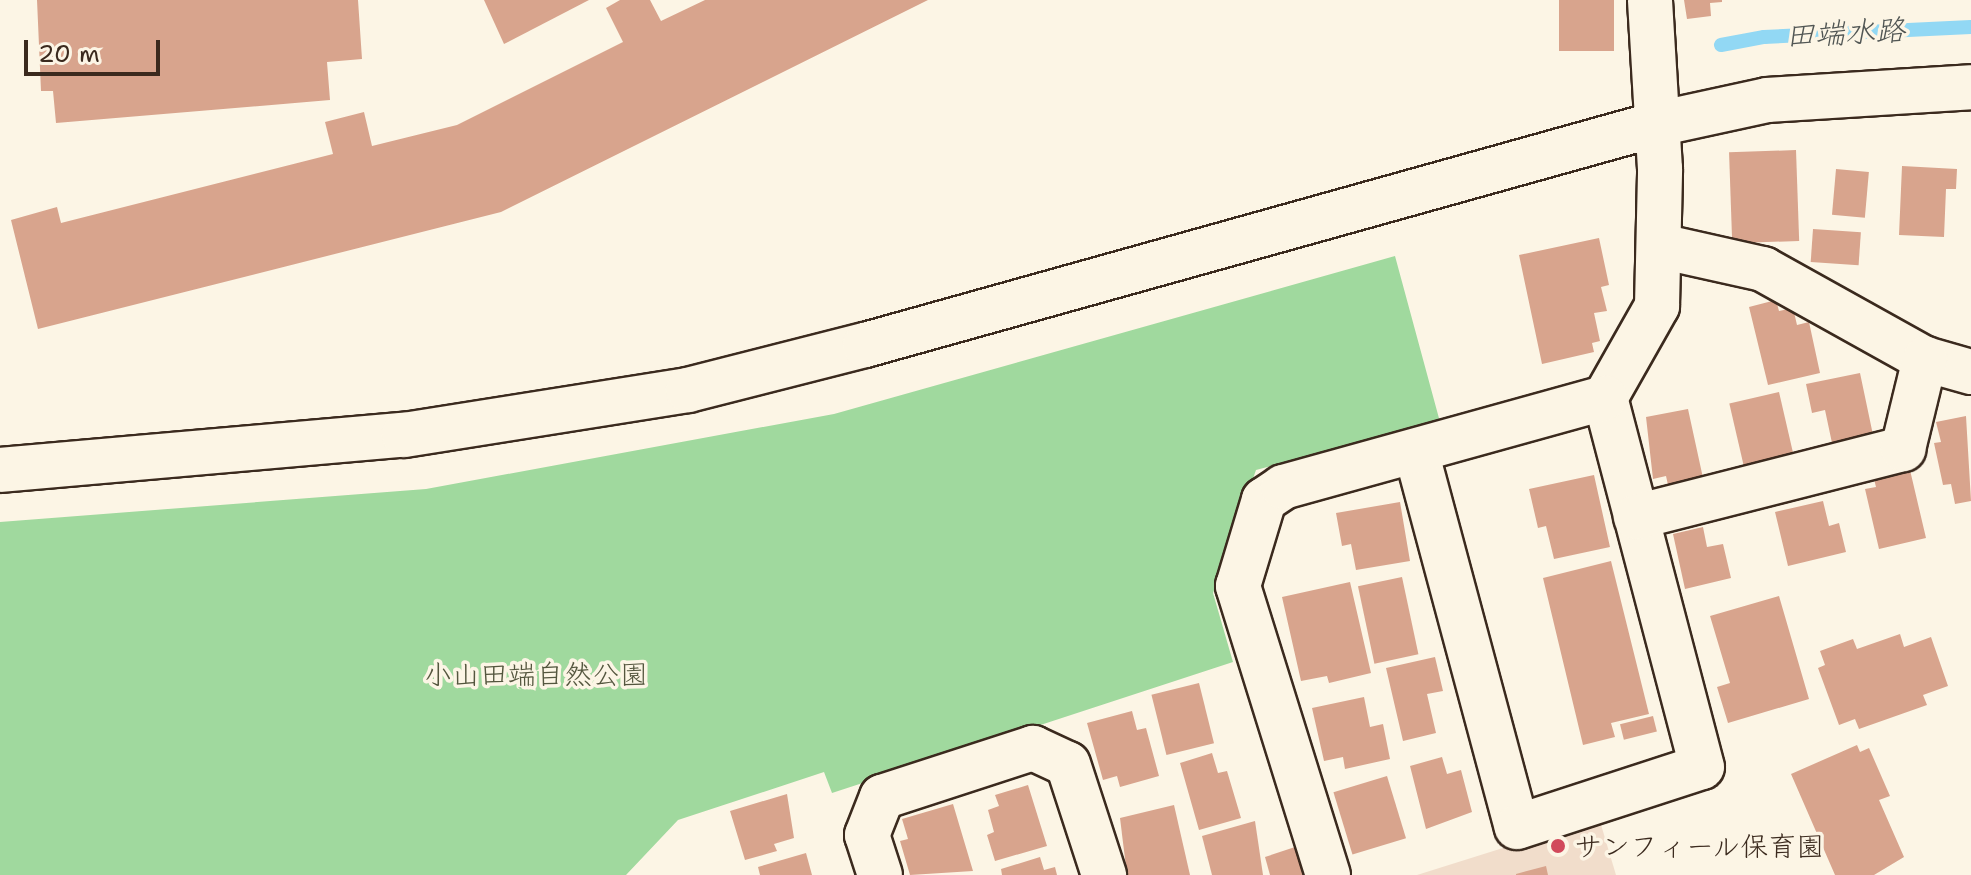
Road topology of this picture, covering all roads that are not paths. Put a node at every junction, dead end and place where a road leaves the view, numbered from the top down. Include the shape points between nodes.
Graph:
1 (1650, 0) edge
2 (1971, 87) edge
3 (1657, 124) junction
4 (1660, 246) junction
5 (1925, 359) junction
6 (1971, 372) edge
7 (1605, 398) junction
8 (1416, 451) junction
9 (0, 470) edge
10 (1636, 517) junction
11 (880, 875) edge
12 (1104, 875) edge
13 (1328, 875) edge

1 - 3 street
2 - 3 street via 1767,100
3 - 4 street
3 - 9 street via 688,390 404,435
4 - 5 street via 1763,269
4 - 7 street via 1657,306
5 - 6 street
5 - 10 street via 1903,449
7 - 8 street
7 - 10 street
8 - 10 street via 1517,827 1702,767
8 - 13 street via 1283,487 1264,500 1238,586
11 - 12 street via 867,835 882,797 1033,748 1068,764

